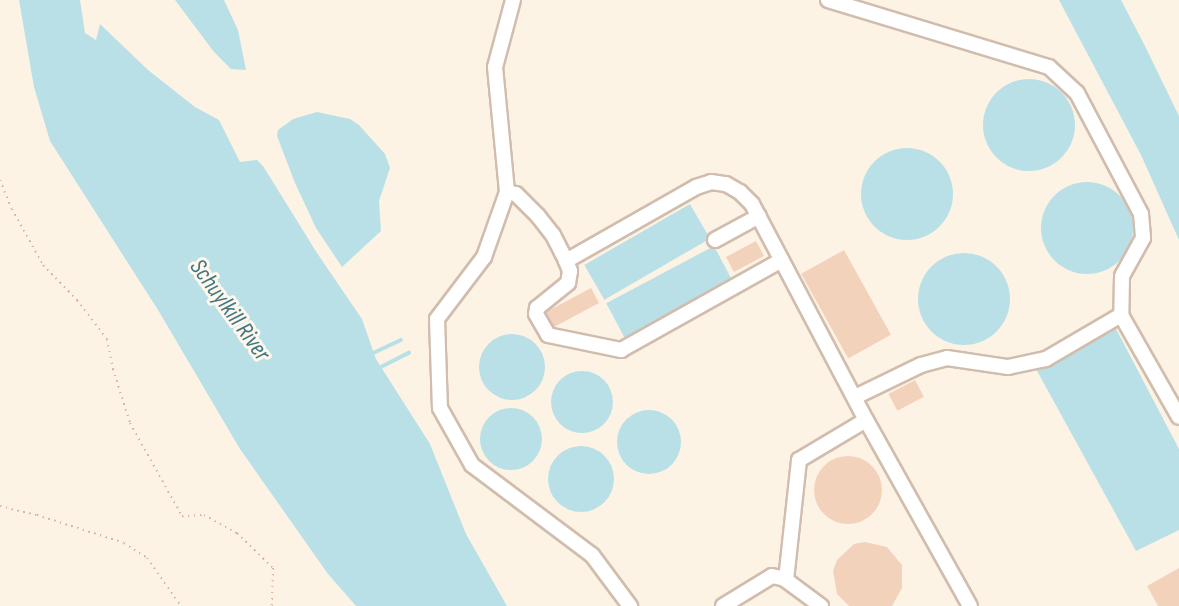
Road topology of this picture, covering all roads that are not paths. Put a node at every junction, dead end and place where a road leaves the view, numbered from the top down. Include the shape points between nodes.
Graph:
1 (513, 0) edge
2 (828, 0) edge
3 (507, 192) junction
4 (759, 216) junction
5 (715, 240) dead end
6 (567, 261) junction
7 (782, 261) junction
8 (1121, 315) junction
9 (855, 396) junction
10 (1179, 417) edge
11 (866, 420) junction
12 (786, 579) junction
13 (630, 606) edge
14 (723, 606) edge
15 (821, 606) edge
16 (970, 606) edge

1 - 3 lane via 495,67
2 - 8 lane via 1049,67 1077,93 1141,214 1143,238 1122,276
3 - 6 lane via 516,194 538,216
3 - 13 lane via 484,257 437,319 440,408 472,465 592,555
4 - 5 lane
4 - 6 lane via 740,192 726,184 711,183 696,187
4 - 7 lane
6 - 7 lane via 571,276 568,283 537,308 536,314 548,335 621,350
7 - 9 lane
8 - 9 lane via 1046,359 1008,368 947,358 921,365
8 - 10 lane
9 - 11 lane
11 - 12 lane via 799,460
11 - 16 lane
12 - 14 lane via 772,576
12 - 15 lane

